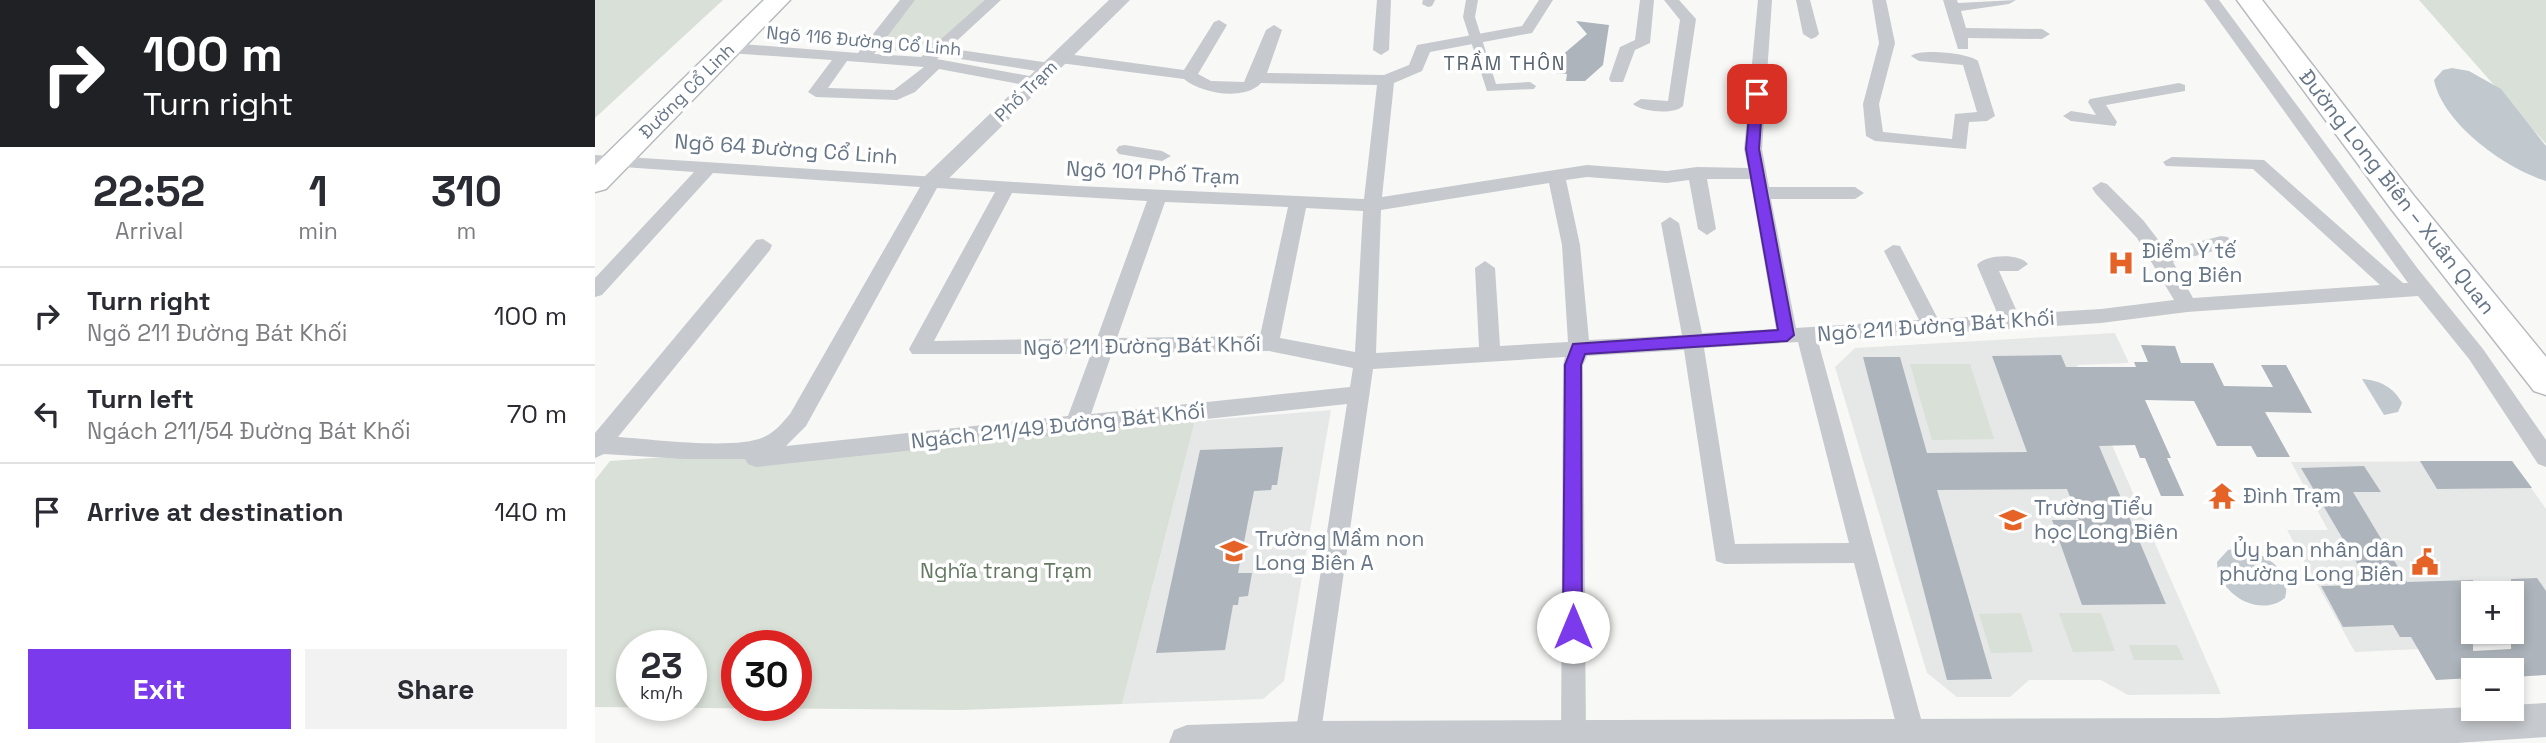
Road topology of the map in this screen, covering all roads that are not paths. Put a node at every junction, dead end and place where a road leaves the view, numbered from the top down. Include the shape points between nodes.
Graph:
1 (751, 0) edge
2 (778, 0) edge
3 (908, 0) edge
4 (994, 0) edge
5 (1120, 0) edge
6 (1384, 0) edge
7 (1472, 0) edge
8 (1546, 0) edge
9 (1647, 0) edge
10 (1671, 0) edge
11 (1765, 0) edge
12 (1803, 0) edge
13 (1879, 0) edge
14 (2010, 0) edge
15 (2211, 0) edge
16 (2250, 1) edge
17 (1951, 4) edge
18 (1219, 25) dead end
19 (1273, 30) dead end
20 (1958, 33) junction
21 (1811, 34) dead end
22 (2042, 34) dead end
23 (1476, 40) junction
24 (729, 48) junction
25 (1381, 50) dead end
26 (844, 55) junction
27 (1919, 56) dead end
28 (863, 57) junction
29 (933, 59) junction
30 (1970, 61) junction
31 (1048, 69) junction
32 (1189, 75) junction
33 (1257, 78) junction
34 (1617, 79) dead end
35 (1386, 80) junction
36 (1531, 86) dead end
37 (2179, 88) dead end
38 (1641, 104) dead end
39 (1675, 106) junction
40 (1695, 107) dead end
41 (2071, 116) dead end
42 (1125, 150) dead end
43 (1162, 156) dead end
44 (602, 157) edge
45 (2172, 163) dead end
46 (709, 167) junction
47 (1697, 173) junction
48 (1757, 174) junction
49 (1557, 177) junction
50 (595, 182) edge
51 (932, 182) junction
52 (1007, 187) junction
53 (2101, 188) dead end
54 (1760, 193) junction
55 (1855, 194) dead end
56 (1158, 196) junction
57 (1298, 202) junction
58 (1372, 205) junction
59 (1670, 223) dead end
60 (1707, 229) dead end
61 (2221, 242) dead end
62 (763, 245) dead end
63 (1893, 251) dead end
64 (2162, 258) junction
65 (2018, 264) dead end
66 (1485, 268) dead end
67 (2422, 289) junction
68 (595, 290) edge
69 (2398, 290) junction
70 (2187, 305) junction
71 (2011, 321) junction
72 (1932, 326) junction
73 (1796, 335) junction
74 (1693, 341) junction
75 (1269, 343) junction
76 (1103, 346) junction
77 (1579, 348) junction
78 (1490, 354) junction
79 (1364, 362) junction
80 (2546, 383) edge
81 (1360, 394) junction
82 (1076, 425) junction
83 (596, 446) edge
84 (755, 458) dead end
85 (2546, 458) edge
86 (1862, 553) junction
87 (2546, 720) edge
88 (1912, 737) junction
89 (1572, 738) junction
90 (1306, 739) junction
91 (1187, 743) edge

1 - 44 main road, Đường Cổ Linh
2 - 24 main road, Đường Cổ Linh
3 - 28 street
4 - 29 street
5 - 31 street, Phố Trạm
6 - 25 street
7 - 23 street via 1469,17
8 - 23 street via 1527,30
9 - 34 street via 1642,43 1627,47
10 - 39 street via 1688,19
11 - 48 street via 1753,149
12 - 21 street
13 - 30 street via 1887,43 1871,104 1875,136 1961,145 1961,118 1987,116
14 - 17 street
15 - 67 street
16 - 80 main road, Đường Long Biên – Xuân Quan
17 - 20 street
18 - 32 street
19 - 33 street
20 - 22 street
20 - 30 street
23 - 35 street via 1423,48 1416,68
23 - 36 street via 1491,88
24 - 26 street, Ngõ 116 Đường Cổ Linh
24 - 44 main road, Đường Cổ Linh
26 - 28 street, Ngõ 116 Đường Cổ Linh
26 - 29 street via 816,92 897,95 909,89
27 - 30 street
28 - 29 street, Ngõ 116 Đường Cổ Linh
29 - 31 street, Ngõ 116 Đường Cổ Linh
31 - 32 street, Ngõ 116 Đường Cổ Linh
31 - 51 street, Phố Trạm
32 - 33 street, Ngõ 116 Đường Cổ Linh via 1197,84 1216,87 1249,87
33 - 35 street, Ngõ 116 Đường Cổ Linh
35 - 58 street
37 - 41 street via 2096,102 2109,122
38 - 39 street
39 - 40 street
42 - 43 street
44 - 46 street, Ngõ 64 Đường Cổ Linh
44 - 50 main road, Đường Cổ Linh
45 - 69 street via 2258,164
46 - 51 street, Ngõ 64 Đường Cổ Linh
46 - 68 street
47 - 48 street, Ngõ 101 Phố Trạm
47 - 49 street, Ngõ 101 Phố Trạm via 1667,177 1587,171
47 - 60 street
48 - 54 street
49 - 58 street, Ngõ 101 Phố Trạm
49 - 77 street via 1571,245
51 - 52 street, Ngõ 101 Phố Trạm
51 - 83 street via 786,435 770,445 740,451
52 - 56 street, Ngõ 101 Phố Trạm
52 - 76 street, Ngõ 211 Đường Bát Khối via 919,349
53 - 64 street
54 - 55 street
54 - 73 street
56 - 57 street, Ngõ 101 Phố Trạm
56 - 76 street
57 - 58 street, Ngõ 101 Phố Trạm
57 - 75 street
58 - 79 street
59 - 74 street
61 - 64 street
62 - 83 street
63 - 72 street
64 - 70 street
65 - 71 street via 1987,265
66 - 78 street
67 - 69 street, Ngõ 211 Đường Bát Khối
67 - 85 street via 2476,354
69 - 70 street, Ngõ 211 Đường Bát Khối
70 - 71 street, Ngõ 211 Đường Bát Khối
71 - 72 street, Ngõ 211 Đường Bát Khối
72 - 73 street, Ngõ 211 Đường Bát Khối
73 - 74 street, Ngõ 211 Đường Bát Khối
73 - 86 street
74 - 77 street, Ngõ 211 Đường Bát Khối
74 - 86 street via 1725,554
75 - 76 street, Ngõ 211 Đường Bát Khối
75 - 79 street, Ngõ 211 Đường Bát Khối
76 - 82 street
77 - 78 street, Ngõ 211 Đường Bát Khối
77 - 89 street via 1573,365
78 - 79 street, Ngõ 211 Đường Bát Khối
79 - 81 street
81 - 82 street, Ngách 211/49 Đường Bát Khối
81 - 90 street
82 - 84 street, Ngách 211/49 Đường Bát Khối
86 - 88 street
87 - 88 street via 2303,734
88 - 89 street
89 - 90 street
90 - 91 street

